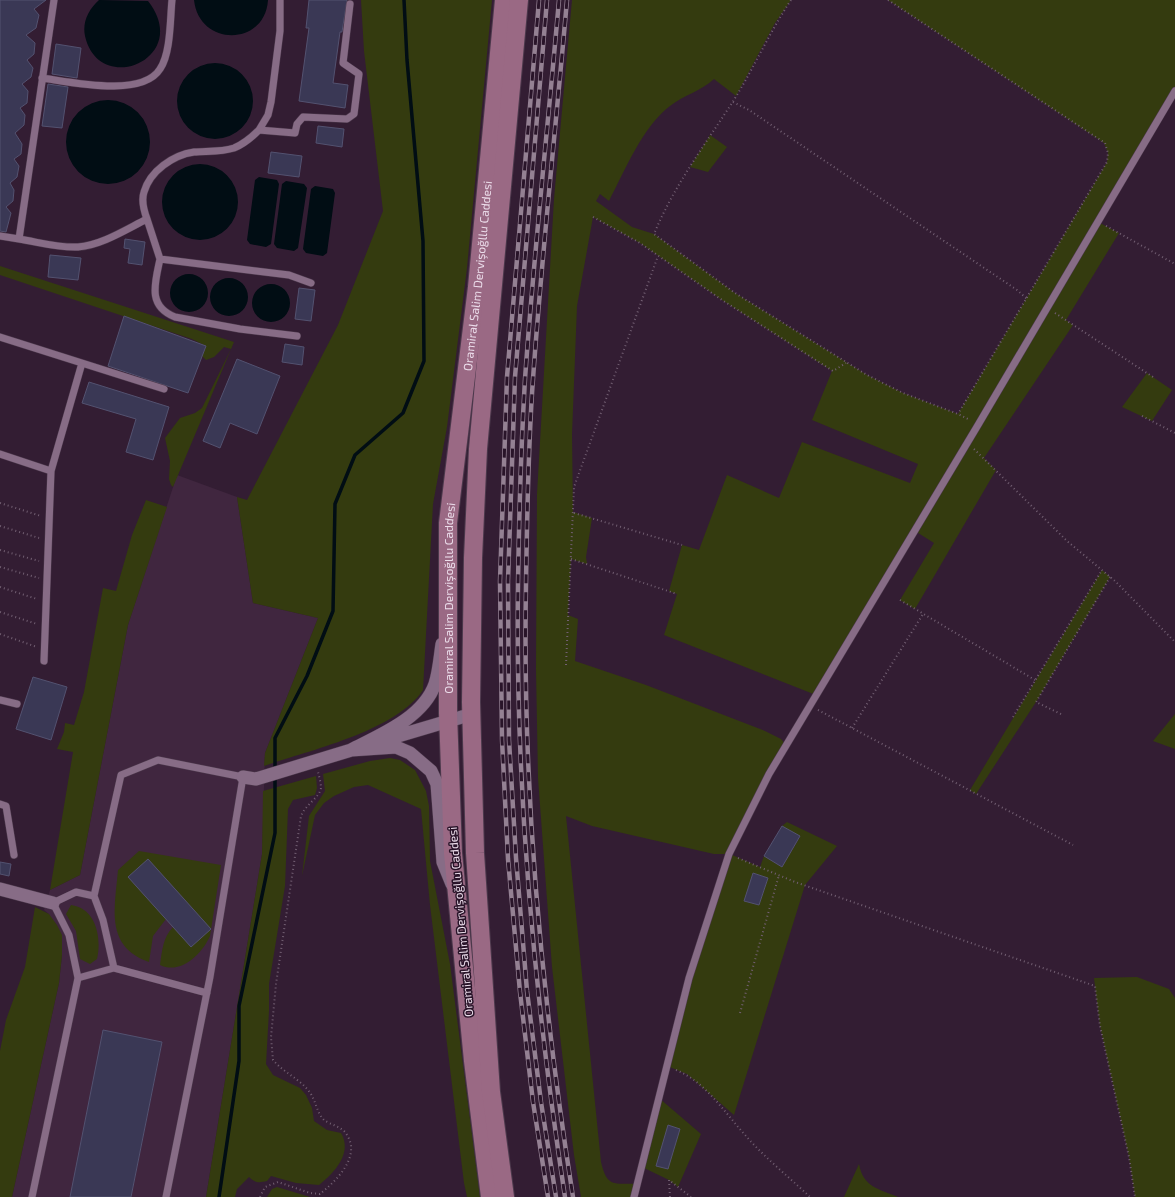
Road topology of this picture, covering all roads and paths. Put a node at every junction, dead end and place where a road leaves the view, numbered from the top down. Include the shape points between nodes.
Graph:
1 (54, 0) edge
2 (172, 0) edge
3 (280, 0) edge
4 (504, 0) edge
5 (519, 0) edge
6 (791, 0) edge
7 (888, 0) edge
8 (350, 4) dead end
9 (42, 78) junction
10 (1175, 91) edge
11 (733, 102) junction
12 (259, 130) junction
13 (593, 217) dead end
14 (147, 219) junction
15 (1098, 222) junction
16 (0, 236) edge
17 (19, 239) junction
18 (658, 256) junction
19 (160, 259) junction
20 (1175, 264) edge
21 (311, 283) dead end
22 (1026, 299) junction
23 (1047, 308) junction
24 (0, 336) edge
25 (297, 336) dead end
26 (82, 362) junction
27 (847, 363) junction
28 (1153, 377) dead end
29 (164, 389) dead end
30 (958, 414) junction
31 (1142, 416) dead end
32 (978, 425) junction
33 (1175, 433) edge
34 (968, 442) junction
35 (0, 454) edge
36 (51, 471) junction
37 (0, 503) edge
38 (573, 512) junction
39 (50, 519) junction
40 (0, 526) edge
41 (49, 541) junction
42 (682, 545) dead end
43 (0, 550) edge
44 (571, 559) junction
45 (48, 563) junction
46 (0, 567) edge
47 (1102, 570) junction
48 (1110, 577) junction
49 (47, 580) junction
50 (0, 587) edge
51 (677, 594) dead end
52 (900, 600) dead end
53 (46, 602) junction
54 (448, 606) junction
55 (0, 612) edge
56 (923, 614) junction
57 (45, 627) junction
58 (0, 634) edge
59 (1175, 642) edge
60 (44, 650) junction
61 (44, 661) dead end
62 (566, 665) dead end
63 (1036, 680) junction
64 (0, 700) edge
65 (17, 704) dead end
66 (810, 706) junction
67 (472, 714) junction
68 (1061, 714) dead end
69 (1013, 717) dead end
70 (448, 721) junction
71 (852, 728) junction
72 (351, 750) junction
73 (312, 762) junction
74 (249, 778) junction
75 (0, 804) edge
76 (1073, 845) dead end
77 (729, 854) junction
78 (14, 855) dead end
79 (779, 875) junction
80 (0, 889) edge
81 (457, 894) junction
82 (94, 896) junction
83 (53, 903) junction
84 (114, 968) junction
85 (78, 978) junction
86 (207, 993) junction
87 (740, 1013) dead end
88 (667, 1066) junction
89 (32, 1197) edge
90 (166, 1197) edge
91 (260, 1197) edge
92 (490, 1197) edge
93 (505, 1197) edge
94 (634, 1197) edge
95 (670, 1197) edge
96 (691, 1197) edge
97 (810, 1197) edge
98 (1135, 1197) edge

1 - 9 lane
2 - 9 lane via 166,53 160,70 154,76 132,84 115,86
3 - 12 lane via 280,31 271,102 268,115
4 - 54 main road, Oramiral Salim Dervişoğllu Caddesi via 477,287 448,523
5 - 67 main road, Oramiral Salim Dervişoğllu Caddesi via 478,450 473,558
6 - 11 path via 775,23
7 - 22 path via 1104,144 1108,153 1107,162
8 - 12 lane via 343,63 359,74 354,114 347,119 303,117 297,124 295,133
9 - 17 lane
10 - 15 lane
11 - 22 path via 749,110 991,272
11 - 27 path via 668,202 654,234 735,294
12 - 14 lane via 244,143 233,148 185,154 168,162 153,176 144,192
13 - 18 path via 640,242
14 - 17 lane via 105,240 87,245 59,246
14 - 19 lane
15 - 20 path
15 - 23 lane
16 - 17 lane
18 - 27 path via 833,371
18 - 38 path via 574,487
19 - 21 lane via 289,275
19 - 25 lane via 155,294 166,313 240,329
22 - 30 path
23 - 28 path
23 - 32 lane
24 - 26 lane
26 - 29 lane
26 - 36 lane
27 - 30 path via 903,393
30 - 32 path
31 - 33 path
32 - 34 lane
34 - 47 path via 1067,541
34 - 66 lane
35 - 36 lane
36 - 39 lane
37 - 39 path
38 - 42 path
38 - 44 path
39 - 41 lane
40 - 41 path
41 - 45 lane
43 - 45 path
44 - 51 path
44 - 62 path
45 - 49 lane
46 - 49 path
47 - 48 path
47 - 63 path
48 - 59 path
48 - 68 path via 1036,702
49 - 53 lane
50 - 53 path
52 - 56 path
53 - 57 lane
54 - 70 main road, Oramiral Salim Dervişoğllu Caddesi
54 - 72 street via 435,683 430,694 398,724
55 - 57 path
56 - 63 path
56 - 71 path
57 - 60 lane
58 - 60 path
60 - 61 lane
63 - 69 path
64 - 65 lane
66 - 71 path
66 - 77 lane via 769,774
67 - 70 street
67 - 93 main road, Oramiral Salim Dervişoğllu Caddesi via 476,852 491,1092
70 - 72 street
70 - 81 main road, Oramiral Salim Dervişoğllu Caddesi
71 - 76 path
72 - 73 street
72 - 81 street via 396,747 410,753 431,771 437,784 443,862
73 - 74 street
73 - 91 path via 321,787 319,794 304,808 301,816 276,984 273,1060 309,1091 324,1120 348,1135 351,1155 343,1169 320,1194 278,1182 265,1187
74 - 82 lane via 158,760 121,774
74 - 86 lane
75 - 78 lane via 6,806
77 - 79 path
77 - 88 lane via 689,978
79 - 87 path
79 - 98 path via 1095,986 1100,1026 1129,1157
80 - 83 street
81 - 92 main road, Oramiral Salim Dervişoğllu Caddesi via 473,1061
82 - 83 lane via 76,892
82 - 84 lane via 103,920
83 - 85 lane via 69,935
84 - 85 lane
84 - 86 lane
85 - 89 lane
86 - 90 lane
88 - 94 lane
88 - 97 path via 687,1074 701,1086 746,1137
95 - 96 path via 669,1180

